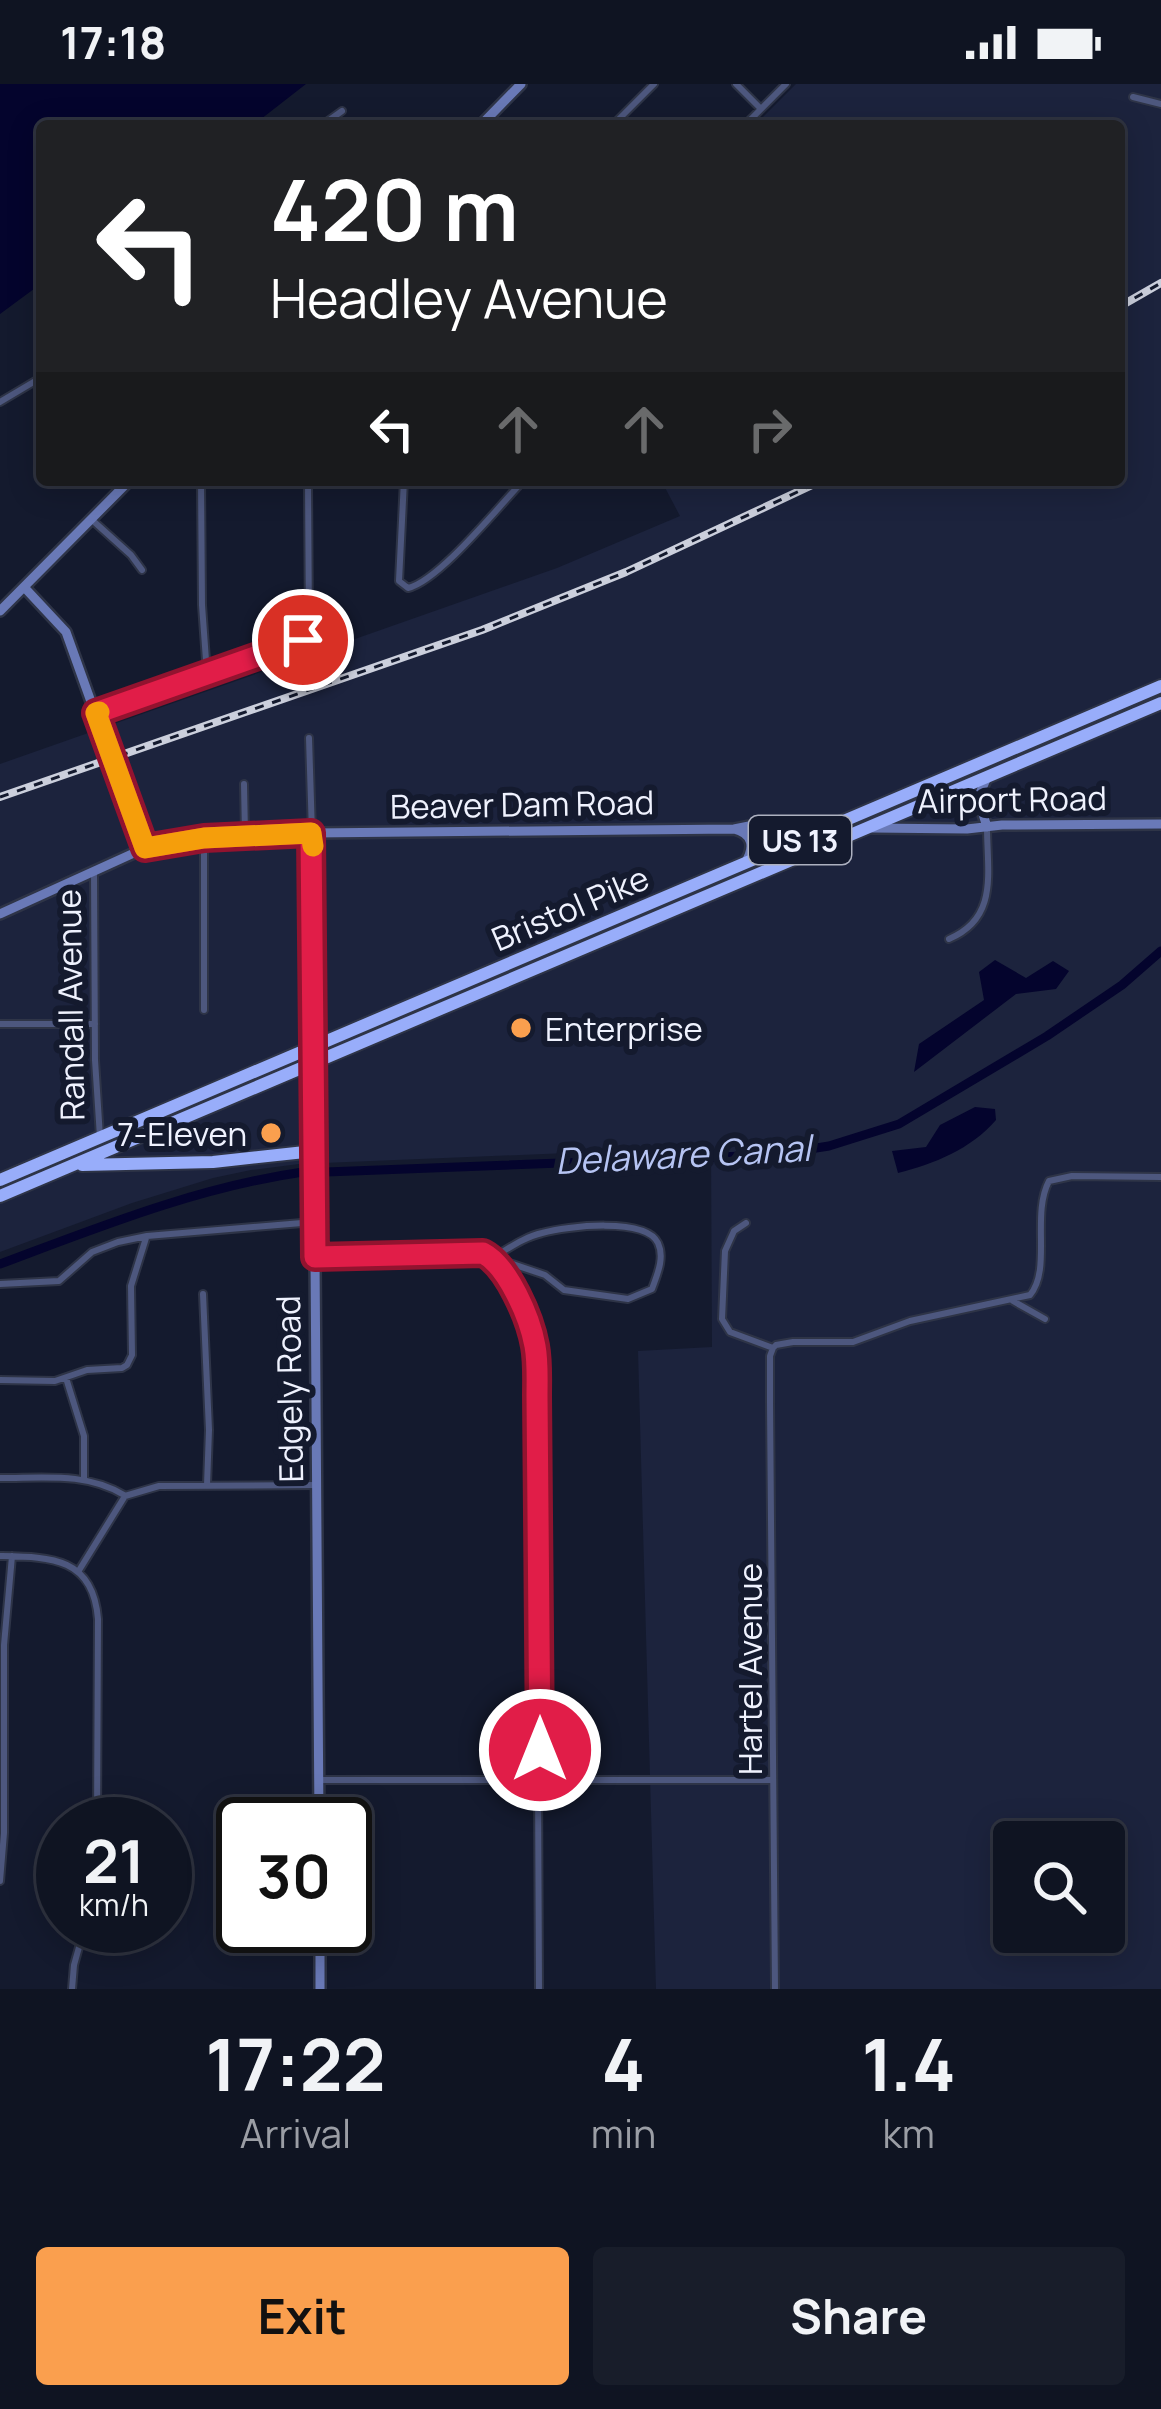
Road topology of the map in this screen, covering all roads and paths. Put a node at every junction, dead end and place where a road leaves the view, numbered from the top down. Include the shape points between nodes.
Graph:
1 (521, 84) edge
2 (653, 84) edge
3 (736, 84) edge
4 (786, 84) edge
5 (1133, 98) dead end
6 (1161, 104) edge
7 (760, 109) junction
8 (343, 111) dead end
9 (330, 120) edge
10 (486, 120) edge
11 (618, 120) edge
12 (750, 120) edge
13 (36, 381) edge
14 (0, 402) edge
15 (124, 486) edge
16 (201, 486) edge
17 (308, 486) edge
18 (404, 486) edge
19 (518, 486) edge
20 (92, 519) junction
21 (142, 570) dead end
22 (24, 587) junction
23 (0, 611) edge
24 (207, 676) junction
25 (1161, 686) edge
26 (1161, 703) edge
27 (98, 719) junction
28 (309, 738) dead end
29 (987, 777) junction
30 (244, 784) dead end
31 (846, 820) junction
32 (1161, 824) edge
33 (986, 827) junction
34 (734, 829) junction
35 (864, 829) junction
36 (311, 833) junction
37 (245, 835) junction
38 (204, 838) junction
39 (145, 848) junction
40 (745, 863) junction
41 (94, 872) junction
42 (0, 914) edge
43 (949, 939) dead end
44 (204, 1010) dead end
45 (0, 1024) edge
46 (95, 1024) junction
47 (315, 1046) junction
48 (313, 1063) junction
49 (100, 1137) junction
50 (314, 1151) junction
51 (71, 1166) junction
52 (1161, 1177) edge
53 (0, 1180) edge
54 (0, 1196) edge
55 (314, 1222) junction
56 (746, 1222) dead end
57 (147, 1237) junction
58 (315, 1257) junction
59 (492, 1258) junction
60 (0, 1284) edge
61 (203, 1294) dead end
62 (1010, 1299) junction
63 (1046, 1319) dead end
64 (773, 1348) junction
65 (66, 1378) junction
66 (0, 1380) edge
67 (0, 1478) edge
68 (84, 1478) junction
69 (207, 1485) junction
70 (317, 1485) junction
71 (125, 1496) junction
72 (0, 1556) edge
73 (12, 1556) junction
74 (79, 1572) junction
75 (319, 1780) junction
76 (773, 1780) junction
77 (539, 1781) junction
78 (97, 1797) edge
79 (319, 1797) edge
80 (0, 1881) edge
81 (77, 1953) edge
82 (320, 1953) edge
83 (72, 1989) edge
84 (320, 1989) edge
85 (539, 1989) edge
86 (775, 1989) edge

1 - 10 street
2 - 11 street
3 - 7 street
4 - 7 street
5 - 6 street
7 - 12 street
8 - 9 street
13 - 14 street
15 - 20 street
16 - 24 street
17 - 24 street via 306,638
18 - 19 street via 399,581 415,588
20 - 21 street
20 - 22 street
22 - 23 street
22 - 27 street via 66,632
24 - 27 street
25 - 31 highway, Bristol Pike / US 13
26 - 29 highway, Bristol Pike / US 13
27 - 39 street, bridge
28 - 36 street, Edgely Road
29 - 33 street via 979,798
29 - 35 highway, Bristol Pike / US 13
30 - 37 street
31 - 34 street, Beaver Dam Road
31 - 40 highway, Bristol Pike / US 13
32 - 33 street, Airport Road
33 - 35 street, Airport Road
33 - 43 street via 986,902 972,927
34 - 36 street, Beaver Dam Road
34 - 40 street via 751,839
35 - 48 highway, Bristol Pike / US 13
36 - 37 street, Beaver Dam Road
36 - 47 street, Edgely Road
37 - 38 street, Beaver Dam Road
38 - 39 street, Beaver Dam Road
38 - 44 street
39 - 41 street, Beaver Dam Road
40 - 47 highway, Bristol Pike / US 13
41 - 42 street, Beaver Dam Road
41 - 46 street, Randall Avenue
45 - 46 street
46 - 49 street, Randall Avenue
47 - 48 street, Edgely Road
47 - 49 highway, Bristol Pike / US 13
48 - 50 street, Edgely Road
48 - 51 highway, Bristol Pike / US 13
49 - 53 highway, Bristol Pike / US 13
50 - 51 highway
50 - 55 street, Edgely Road
51 - 54 highway, Bristol Pike / US 13
52 - 62 street via 1049,1181 1036,1290
55 - 57 street
55 - 58 street, Edgely Road
56 - 64 street via 724,1250 722,1319 730,1332
57 - 60 street via 92,1252 59,1281
57 - 65 street via 130,1286 127,1365
58 - 59 street
58 - 70 street, Edgely Road
59 - 59 street via 546,1232 614,1226 646,1231 661,1254 652,1288 628,1299 564,1289
59 - 77 street via 504,1269 536,1354
61 - 69 street
62 - 63 street
62 - 64 street via 910,1321 865,1340
64 - 76 street, Hartel Avenue
65 - 66 street
65 - 68 street via 83,1436
67 - 68 street
68 - 71 street
69 - 70 street
69 - 71 street
70 - 75 street, Edgely Road
71 - 74 street
72 - 73 street
73 - 74 street via 57,1560
73 - 80 street
74 - 78 street via 97,1609
75 - 77 street
75 - 79 street, Edgely Road
76 - 77 street
76 - 86 street, Hartel Avenue
77 - 85 street
81 - 83 street
82 - 84 street

